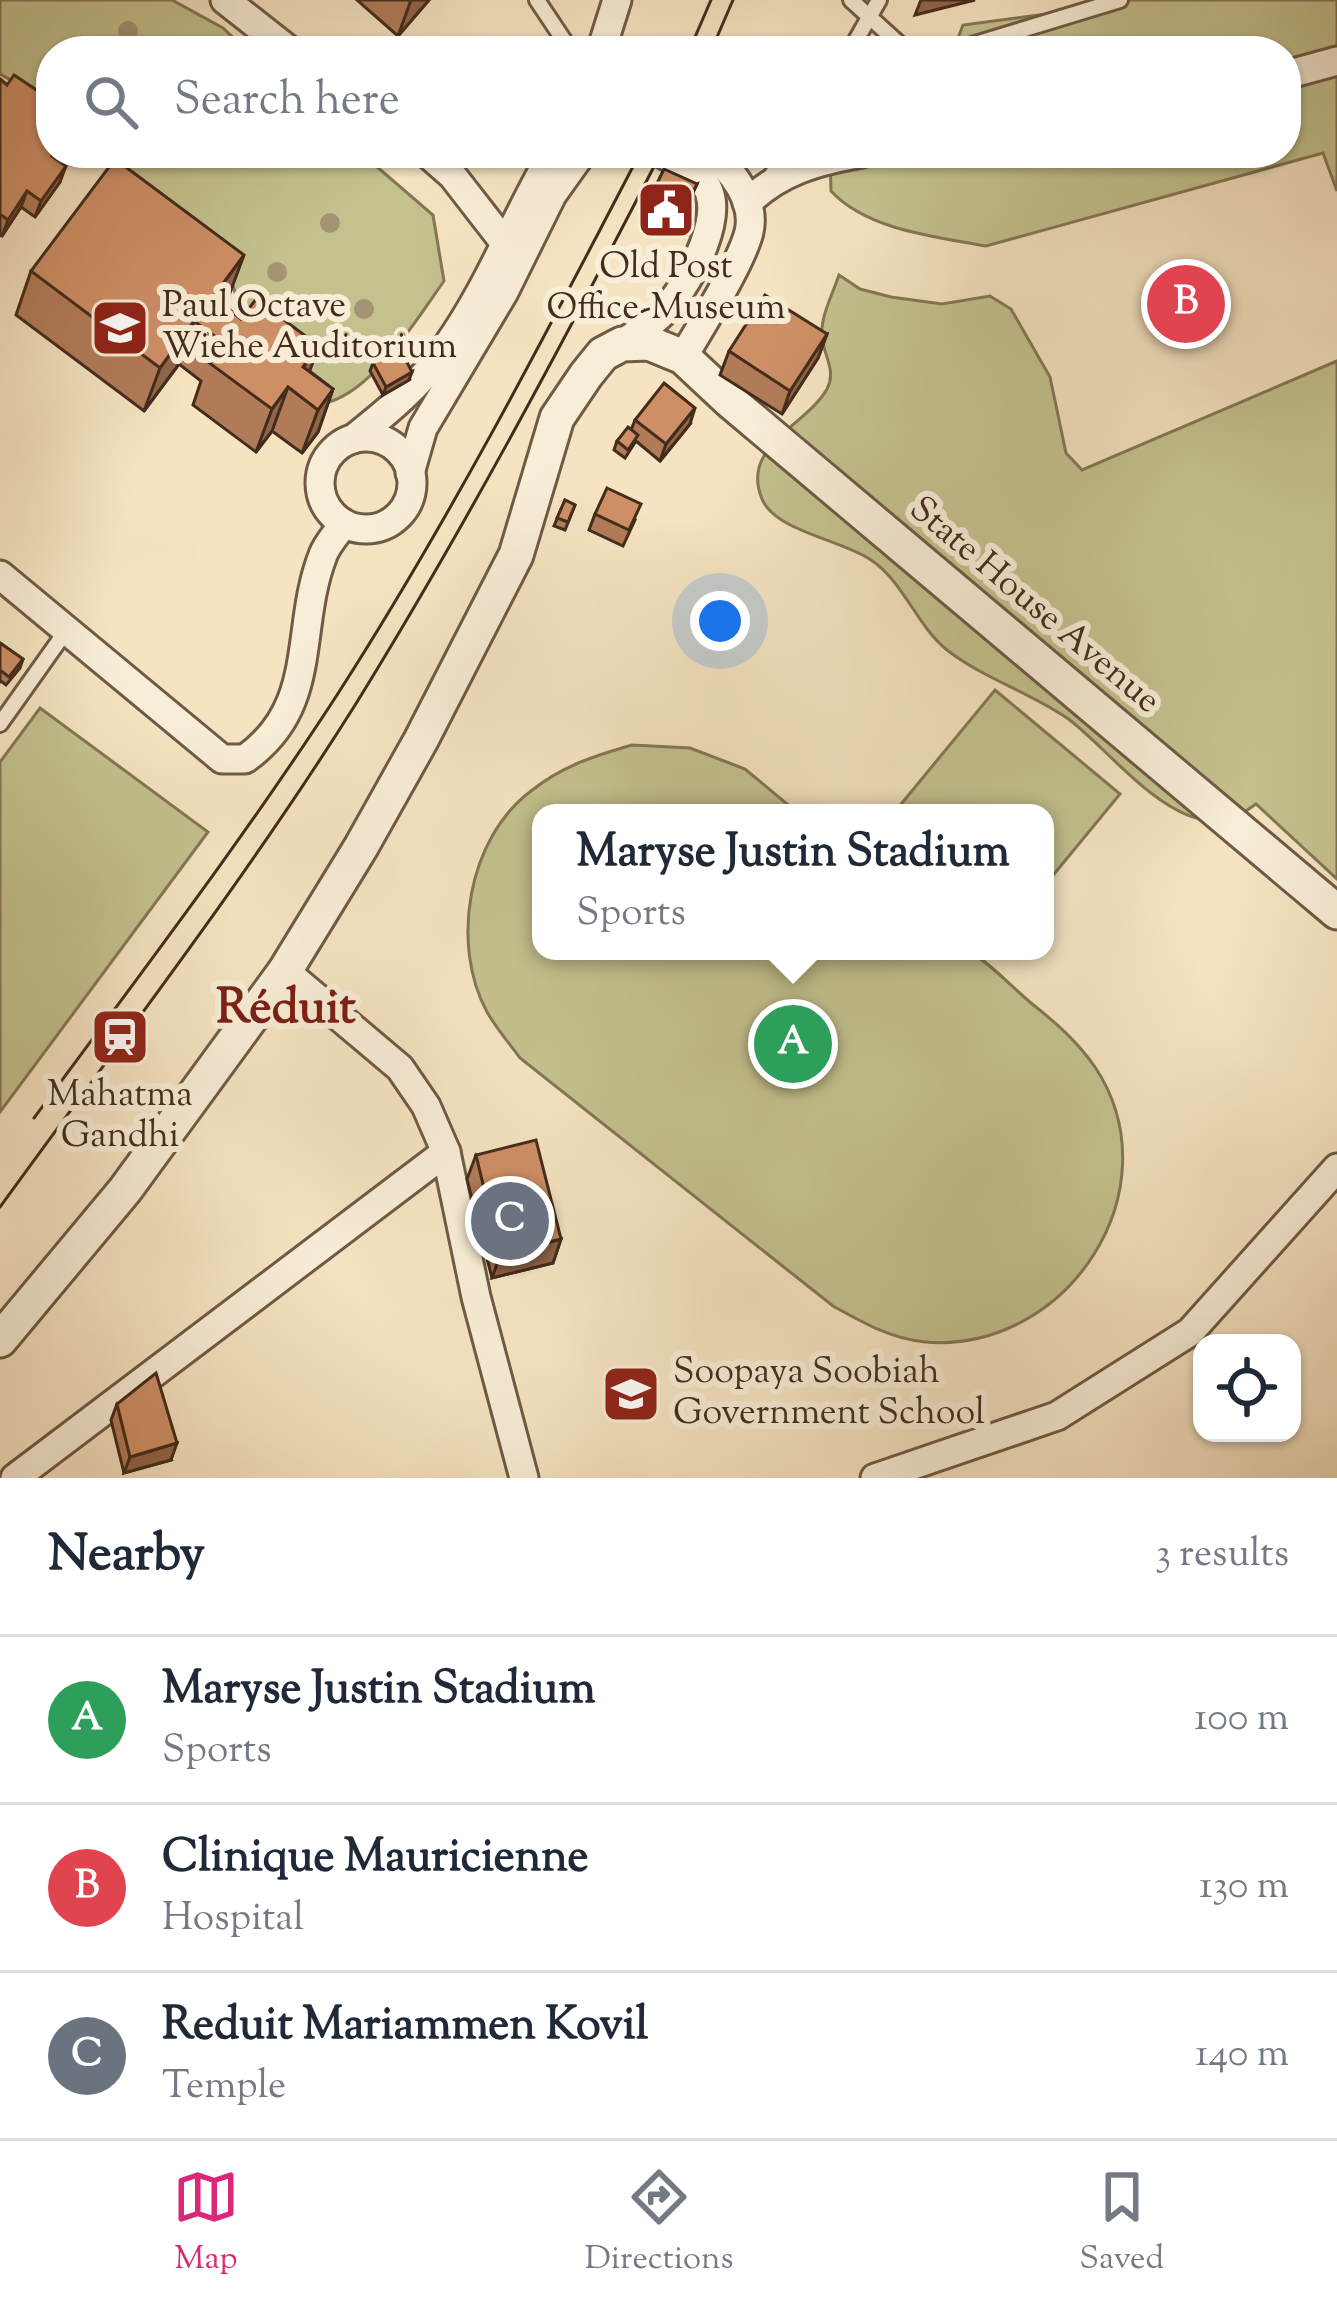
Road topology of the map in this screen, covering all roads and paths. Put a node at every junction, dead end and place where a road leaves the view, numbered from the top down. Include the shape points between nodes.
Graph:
1 (225, 0) edge
2 (536, 0) edge
3 (616, 0) edge
4 (850, 0) edge
5 (879, 0) edge
6 (1120, 0) edge
7 (870, 20) junction
8 (271, 36) edge
9 (561, 36) edge
10 (605, 36) edge
11 (860, 36) edge
12 (889, 36) edge
13 (1001, 36) edge
14 (1337, 61) edge
15 (1301, 71) edge
16 (442, 168) edge
17 (545, 168) edge
18 (571, 168) edge
19 (684, 168) edge
20 (726, 168) edge
21 (775, 168) edge
22 (804, 168) edge
23 (463, 190) junction
24 (756, 194) junction
25 (505, 242) junction
26 (474, 305) junction
27 (622, 344) junction
28 (683, 357) junction
29 (352, 439) junction
30 (410, 473) junction
31 (344, 524) junction
32 (0, 575) edge
33 (66, 631) junction
34 (0, 724) edge
35 (1337, 912) edge
36 (285, 971) junction
37 (446, 1152) junction
38 (1337, 1168) edge
39 (0, 1340) edge
40 (15, 1478) edge
41 (524, 1478) edge
42 (875, 1478) edge

1 - 8 street
2 - 9 lane
3 - 10 street
4 - 7 lane
5 - 7 lane
6 - 13 lane
7 - 11 lane
7 - 12 lane
14 - 15 street
16 - 23 street
17 - 25 street
18 - 30 street via 423,428
19 - 27 street via 711,194 712,222 667,308
20 - 24 street
21 - 24 lane
22 - 24 street
23 - 25 street
23 - 26 street via 477,231
24 - 28 street via 750,230
25 - 26 street
26 - 29 street via 398,404
27 - 28 street via 649,343
27 - 36 street via 603,354 557,418 516,555 421,740
28 - 35 street, State House Avenue
29 - 30 street via 390,443
29 - 31 street via 334,449 320,476 325,507
30 - 31 street via 411,496 393,521 363,530
31 - 33 street via 323,553 295,699 277,732 245,759 222,760
32 - 33 street
33 - 34 lane
36 - 37 street via 400,1067
36 - 39 street via 125,1190
37 - 40 street
37 - 41 street
38 - 42 street via 1190,1332 1058,1416

